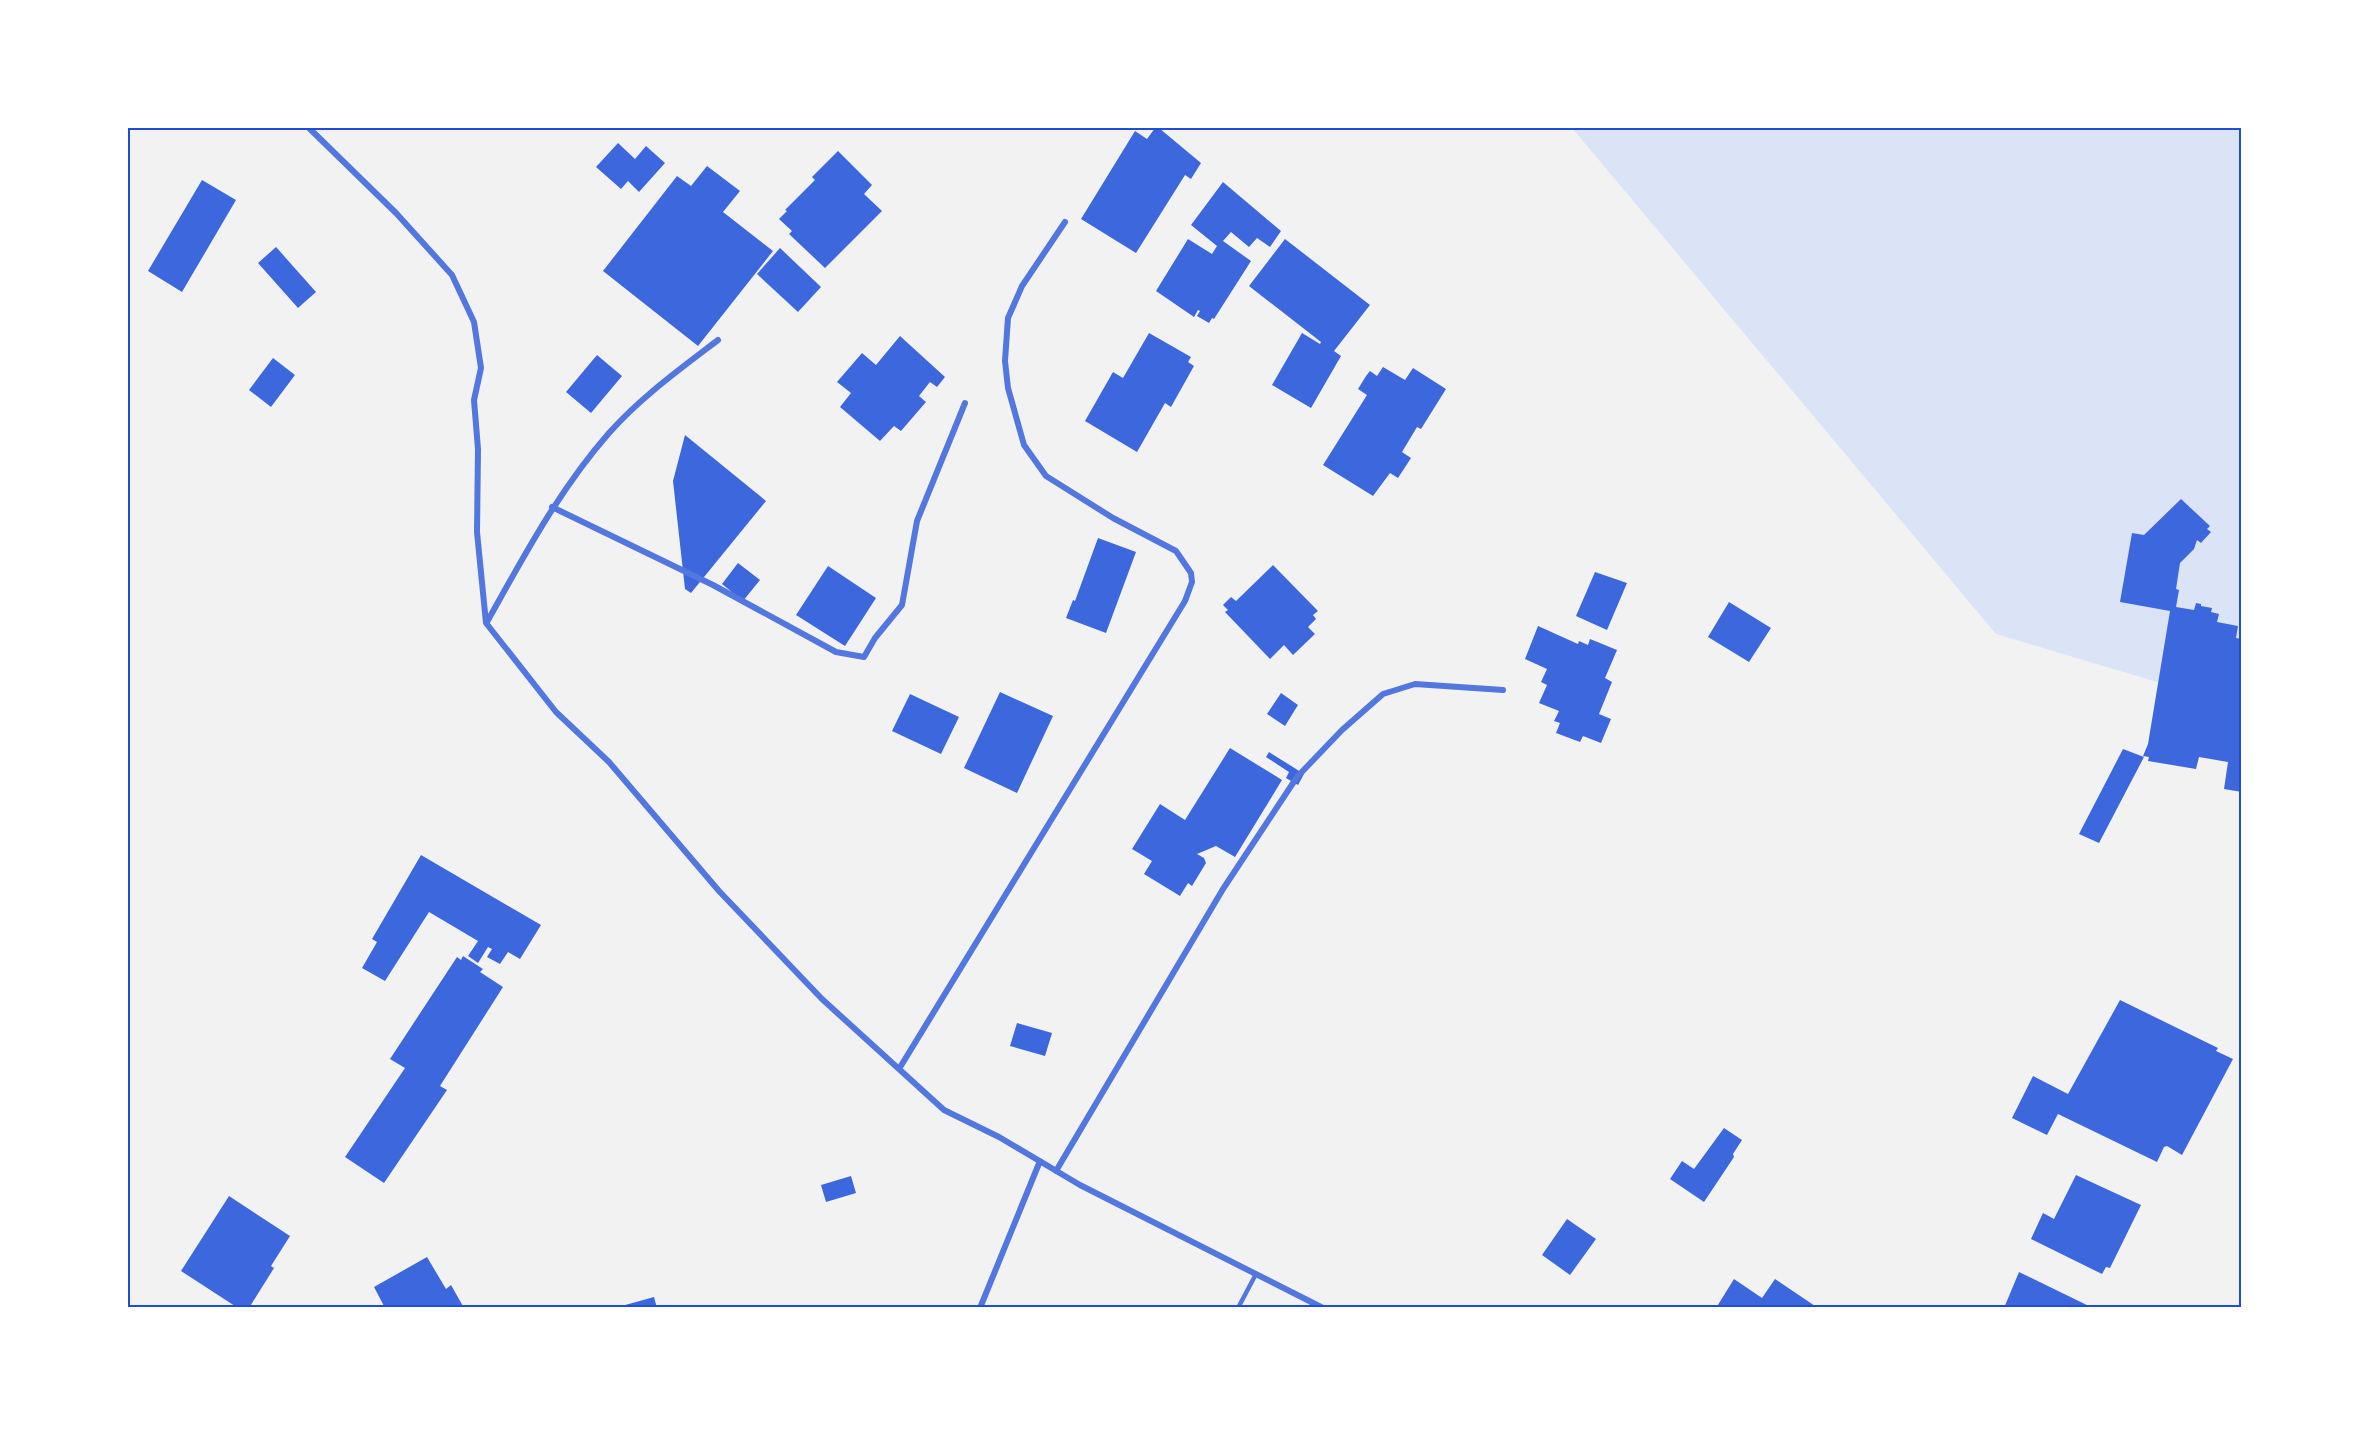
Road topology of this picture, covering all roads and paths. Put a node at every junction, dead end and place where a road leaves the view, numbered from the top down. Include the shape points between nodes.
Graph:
1 (309, 128) edge
2 (1065, 222) dead end
3 (718, 340) dead end
4 (965, 403) dead end
5 (552, 507) junction
6 (486, 623) junction
7 (1503, 690) dead end
8 (899, 1069) junction
9 (1040, 1161) junction
10 (1056, 1171) junction
11 (1256, 1274) junction
12 (980, 1308) edge
13 (1238, 1308) edge
14 (1323, 1308) edge

1 - 6 street via 396,213 452,275 474,322 482,368 474,400 477,532
2 - 8 street via 1022,286 1008,318 1008,388 1024,445 1046,476 1176,551 1191,573 1192,582 1185,601
3 - 5 street via 657,387 609,432
4 - 5 street via 917,521 902,605 864,657 836,652 714,585
5 - 6 street
6 - 8 street via 556,712 609,762 719,891 822,999
7 - 10 street via 1415,684 1383,693 1297,777 1223,889
8 - 9 street via 944,1110
9 - 10 street
9 - 12 street
10 - 11 street
11 - 13 lane
11 - 14 street

